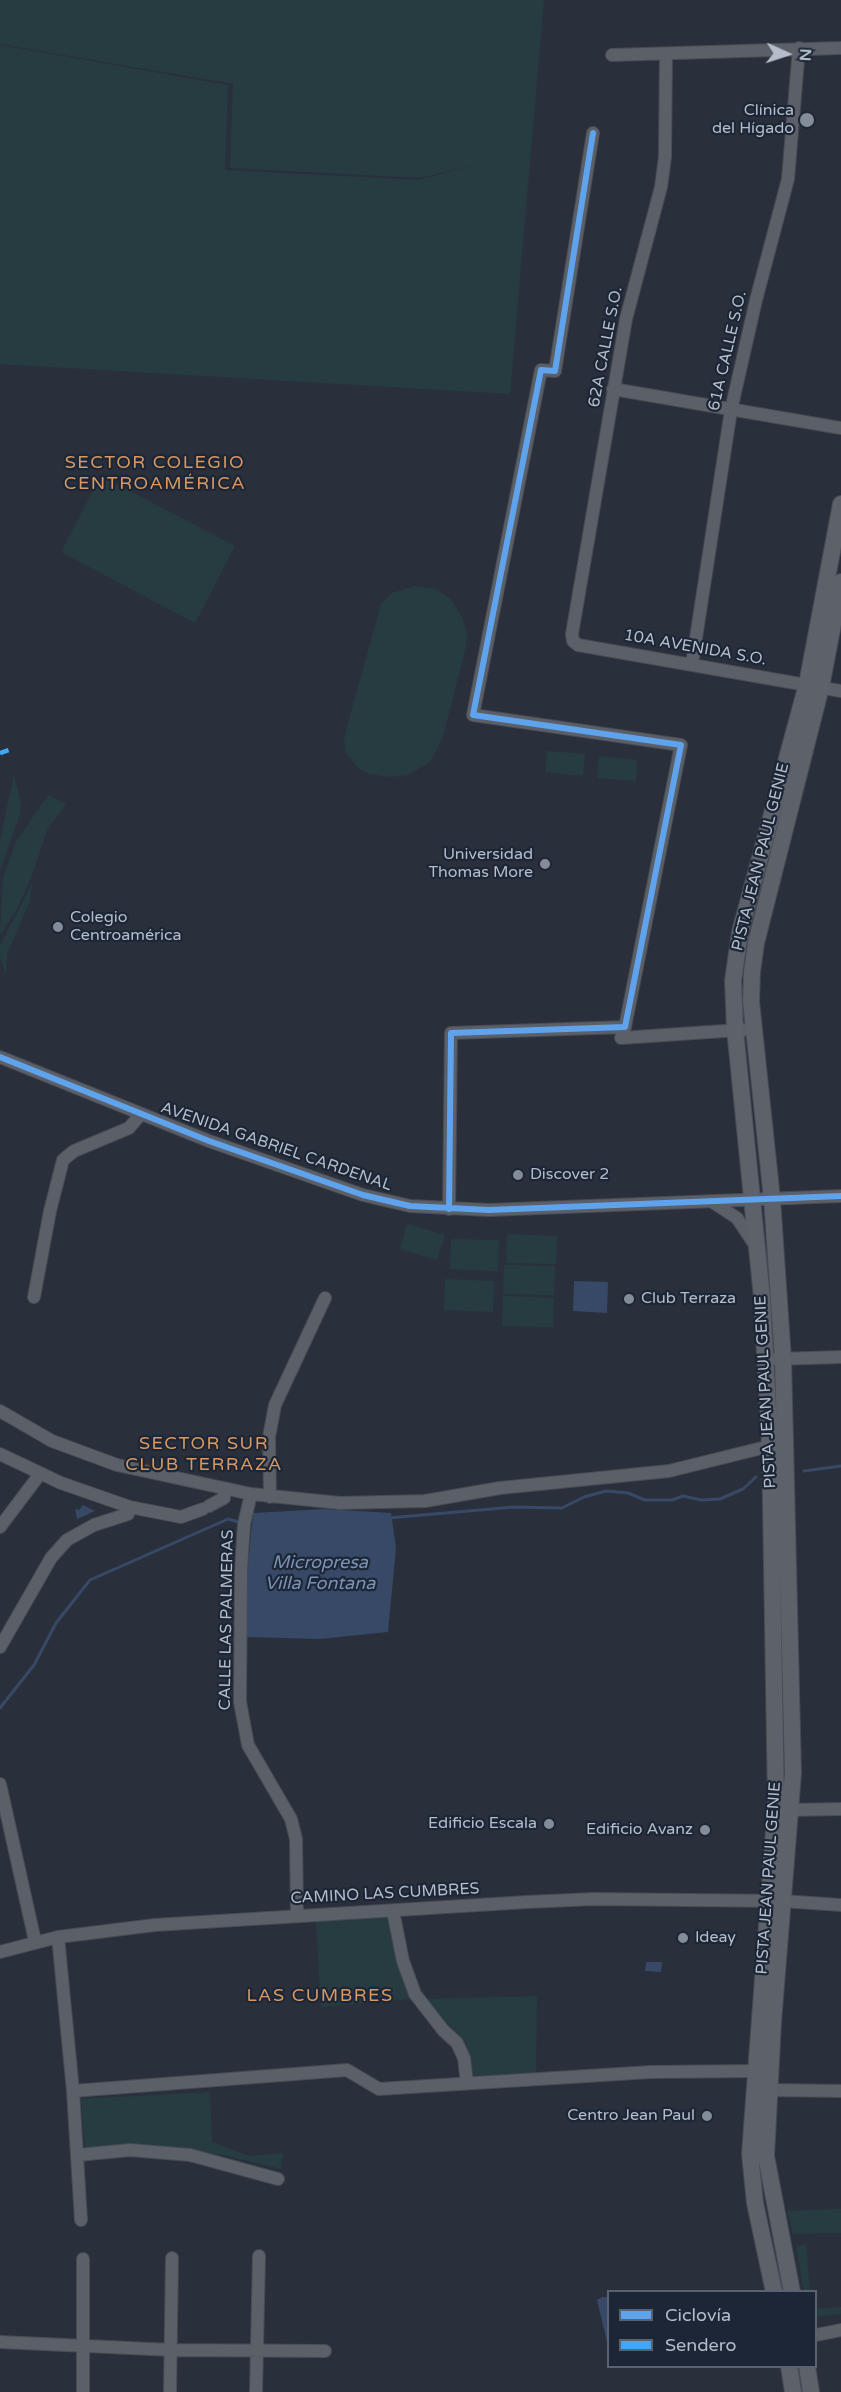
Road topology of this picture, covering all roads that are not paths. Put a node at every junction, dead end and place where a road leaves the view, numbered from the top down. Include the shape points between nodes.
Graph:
1 (799, 48) junction
2 (841, 48) edge
3 (666, 54) junction
4 (612, 55) dead end
5 (593, 133) dead end
6 (613, 389) junction
7 (731, 410) junction
8 (841, 428) edge
9 (841, 504) edge
10 (837, 553) edge
11 (841, 582) edge
12 (578, 645) joint
13 (692, 664) junction
14 (814, 686) junction
15 (841, 691) edge
16 (735, 1029) junction
17 (754, 1029) junction
18 (621, 1038) dead end
19 (0, 1057) edge
20 (141, 1114) junction
21 (841, 1196) edge
22 (772, 1199) junction
23 (754, 1200) junction
24 (712, 1203) junction
25 (449, 1209) junction
26 (759, 1255) junction
27 (34, 1297) dead end
28 (325, 1298) dead end
29 (841, 1357) edge
30 (775, 1359) junction
31 (0, 1411) edge
32 (785, 1413) junction
33 (770, 1446) junction
34 (0, 1454) edge
35 (40, 1474) junction
36 (224, 1489) junction
37 (251, 1494) junction
38 (270, 1497) junction
39 (130, 1507) junction
40 (0, 1527) edge
41 (788, 1533) junction
42 (0, 1647) edge
43 (0, 1784) edge
44 (784, 1807) junction
45 (841, 1809) edge
46 (775, 1901) junction
47 (841, 1905) edge
48 (393, 1911) junction
49 (297, 1915) junction
50 (58, 1937) junction
51 (35, 1941) junction
52 (0, 1952) edge
53 (760, 2014) junction
54 (754, 2071) junction
55 (467, 2083) junction
56 (768, 2090) junction
57 (73, 2091) junction
58 (841, 2091) edge
59 (78, 2155) junction
60 (278, 2179) dead end
61 (752, 2181) junction
62 (81, 2220) dead end
63 (259, 2256) dead end
64 (172, 2258) dead end
65 (83, 2259) dead end
66 (774, 2290) edge
67 (792, 2290) edge
68 (841, 2330) edge
69 (817, 2336) edge
70 (0, 2342) edge
71 (82, 2346) junction
72 (172, 2350) junction
73 (259, 2350) junction
74 (324, 2352) dead end
75 (789, 2368) edge
76 (807, 2368) edge
77 (83, 2392) edge
78 (170, 2392) edge
79 (256, 2392) edge
80 (793, 2392) edge
81 (811, 2392) edge

1 - 2 street
1 - 3 street
1 - 7 street, 61A CALLE S.O. via 788,179
3 - 4 street
3 - 6 street, 62A CALLE S.O. via 661,187 626,319
5 - 25 street via 555,371 542,370 473,715 681,745 625,1027 451,1033
6 - 7 street
6 - 12 street, 62A CALLE S.O. via 572,634
7 - 8 street
7 - 13 street, 61A CALLE S.O.
9 - 10 main road, PISTA JEAN PAUL GENIE
10 - 14 main road, PISTA JEAN PAUL GENIE
11 - 14 main road, PISTA JEAN PAUL GENIE
12 - 13 street, 10A AVENIDA S.O.
13 - 14 street, 10A AVENIDA S.O.
14 - 15 street, 10A AVENIDA S.O.
14 - 16 main road, PISTA JEAN PAUL GENIE via 740,932 733,981
14 - 17 main road, PISTA JEAN PAUL GENIE via 756,943 752,972
16 - 17 street
16 - 18 street
16 - 23 main road, PISTA JEAN PAUL GENIE
17 - 22 main road, PISTA JEAN PAUL GENIE
19 - 20 street, AVENIDA GABRIEL CARDENAL
20 - 25 street, AVENIDA GABRIEL CARDENAL via 363,1195 410,1206
20 - 27 street via 129,1128 74,1151 63,1160
21 - 22 street, AVENIDA GABRIEL CARDENAL
22 - 23 street, AVENIDA GABRIEL CARDENAL
22 - 30 main road, PISTA JEAN PAUL GENIE
23 - 24 street, AVENIDA GABRIEL CARDENAL
23 - 26 main road, PISTA JEAN PAUL GENIE
24 - 25 street, AVENIDA GABRIEL CARDENAL
24 - 26 street via 737,1218
26 - 30 main road, PISTA JEAN PAUL GENIE
28 - 38 street via 275,1405 269,1437
29 - 30 street
30 - 32 main road, PISTA JEAN PAUL GENIE
30 - 33 main road, PISTA JEAN PAUL GENIE
31 - 36 street via 52,1441 117,1465
32 - 33 main road via 778,1437
32 - 41 main road, PISTA JEAN PAUL GENIE
33 - 38 street via 669,1471 500,1488 425,1501 340,1503
33 - 41 main road via 779,1455 781,1503
33 - 44 main road, PISTA JEAN PAUL GENIE
34 - 35 street
35 - 39 street
35 - 40 street
36 - 37 street
36 - 39 street via 224,1498 181,1517
37 - 38 street
37 - 49 street, CALLE LAS PALMERAS via 244,1524 241,1570 240,1702 248,1745 291,1819 296,1839
39 - 42 street via 128,1514 94,1525 67,1540 51,1558
41 - 44 main road, PISTA JEAN PAUL GENIE via 793,1773
43 - 51 street
44 - 45 street
44 - 46 main road, PISTA JEAN PAUL GENIE
46 - 47 street, CAMINO LAS CUMBRES
46 - 48 street, CAMINO LAS CUMBRES via 594,1899
46 - 53 main road, PISTA JEAN PAUL GENIE
46 - 56 main road, PISTA JEAN PAUL GENIE
48 - 49 street, CAMINO LAS CUMBRES
48 - 55 street via 403,1961 415,1994 457,2043 464,2058
49 - 50 street, CAMINO LAS CUMBRES via 155,1925
50 - 51 street, CAMINO LAS CUMBRES
50 - 57 street
51 - 52 street, CAMINO LAS CUMBRES
53 - 54 main road, PISTA JEAN PAUL GENIE
53 - 56 main road via 761,2082
54 - 55 street via 651,2072
54 - 61 main road, PISTA JEAN PAUL GENIE
55 - 57 street via 379,2089 347,2070
56 - 58 street
56 - 61 main road via 760,2097
56 - 67 main road, PISTA JEAN PAUL GENIE via 767,2167
57 - 59 street
59 - 60 street via 130,2150 190,2155
59 - 62 street
61 - 66 main road, PISTA JEAN PAUL GENIE
63 - 73 street
64 - 72 street
65 - 71 street
68 - 69 street
70 - 71 street
71 - 72 street
71 - 77 street
72 - 73 street
72 - 78 street
73 - 74 street
73 - 79 street
75 - 80 main road
76 - 81 main road

